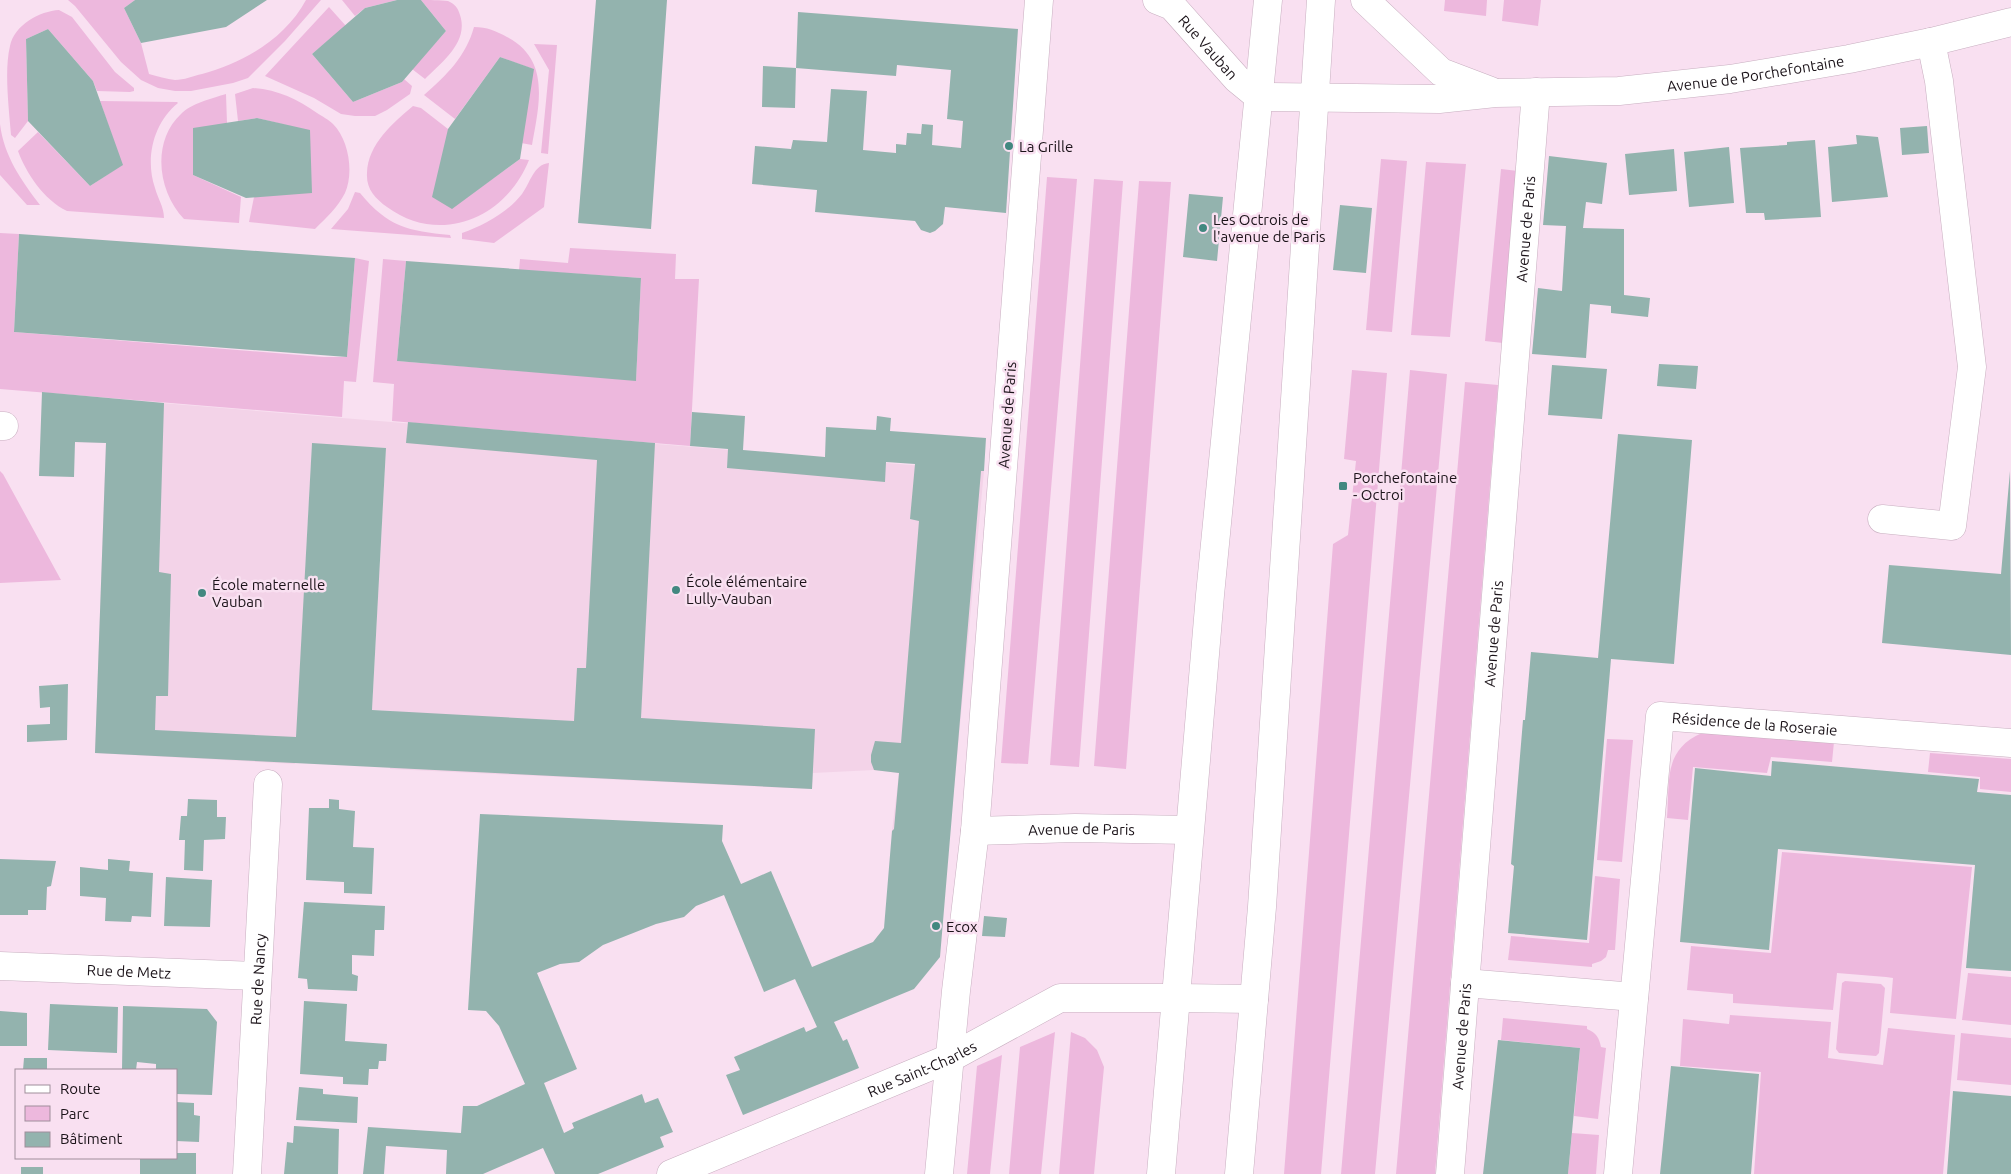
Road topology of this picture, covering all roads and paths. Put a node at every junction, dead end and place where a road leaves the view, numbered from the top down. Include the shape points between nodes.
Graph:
1 (1039, 0) edge
2 (1157, 0) edge
3 (1268, 0) edge
4 (1321, 0) edge
5 (1365, 0) edge
6 (2011, 22) edge
7 (1932, 42) junction
8 (1536, 92) junction
9 (1495, 93) junction
10 (1258, 96) junction
11 (1315, 96) junction
12 (1882, 519) dead end
13 (2011, 742) edge
14 (268, 784) dead end
15 (1189, 830) junction
16 (975, 831) junction
17 (0, 966) edge
18 (257, 976) junction
19 (1465, 983) junction
20 (1634, 997) junction
21 (1177, 998) junction
22 (1254, 1000) junction
23 (950, 1058) junction
24 (247, 1174) edge
25 (671, 1174) edge
26 (939, 1174) edge
27 (1161, 1174) edge
28 (1240, 1174) edge
29 (1450, 1174) edge
30 (1618, 1174) edge

1 - 16 street, Avenue de Paris
2 - 10 street, Rue Vauban via 1172,6 1237,79
3 - 10 street
4 - 11 street
5 - 9 street, Avenue de Porchefontaine via 1441,72
6 - 7 street, Avenue de Porchefontaine
7 - 8 street, Avenue de Porchefontaine via 1730,79 1619,91
7 - 12 street via 1972,367 1952,526
8 - 9 street, Avenue de Porchefontaine
8 - 19 street, Avenue de Paris
9 - 11 street, Avenue de Porchefontaine via 1439,99
10 - 11 street, Avenue de Porchefontaine
10 - 15 street
11 - 22 street
13 - 20 street, Résidence de la Roseraie via 1660,716
14 - 18 street, Rue de Nancy
15 - 16 street, Avenue de Paris via 1075,828
15 - 21 street
16 - 23 street, Avenue de Paris
17 - 18 street, Rue de Metz
18 - 24 street, Rue de Nancy
19 - 20 street
19 - 29 street, Avenue de Paris
20 - 30 street, Résidence de la Roseraie
21 - 22 street
21 - 23 street, Rue Saint-Charles via 1060,998
21 - 27 street
22 - 28 street
23 - 25 street, Rue Saint-Charles
23 - 26 street

